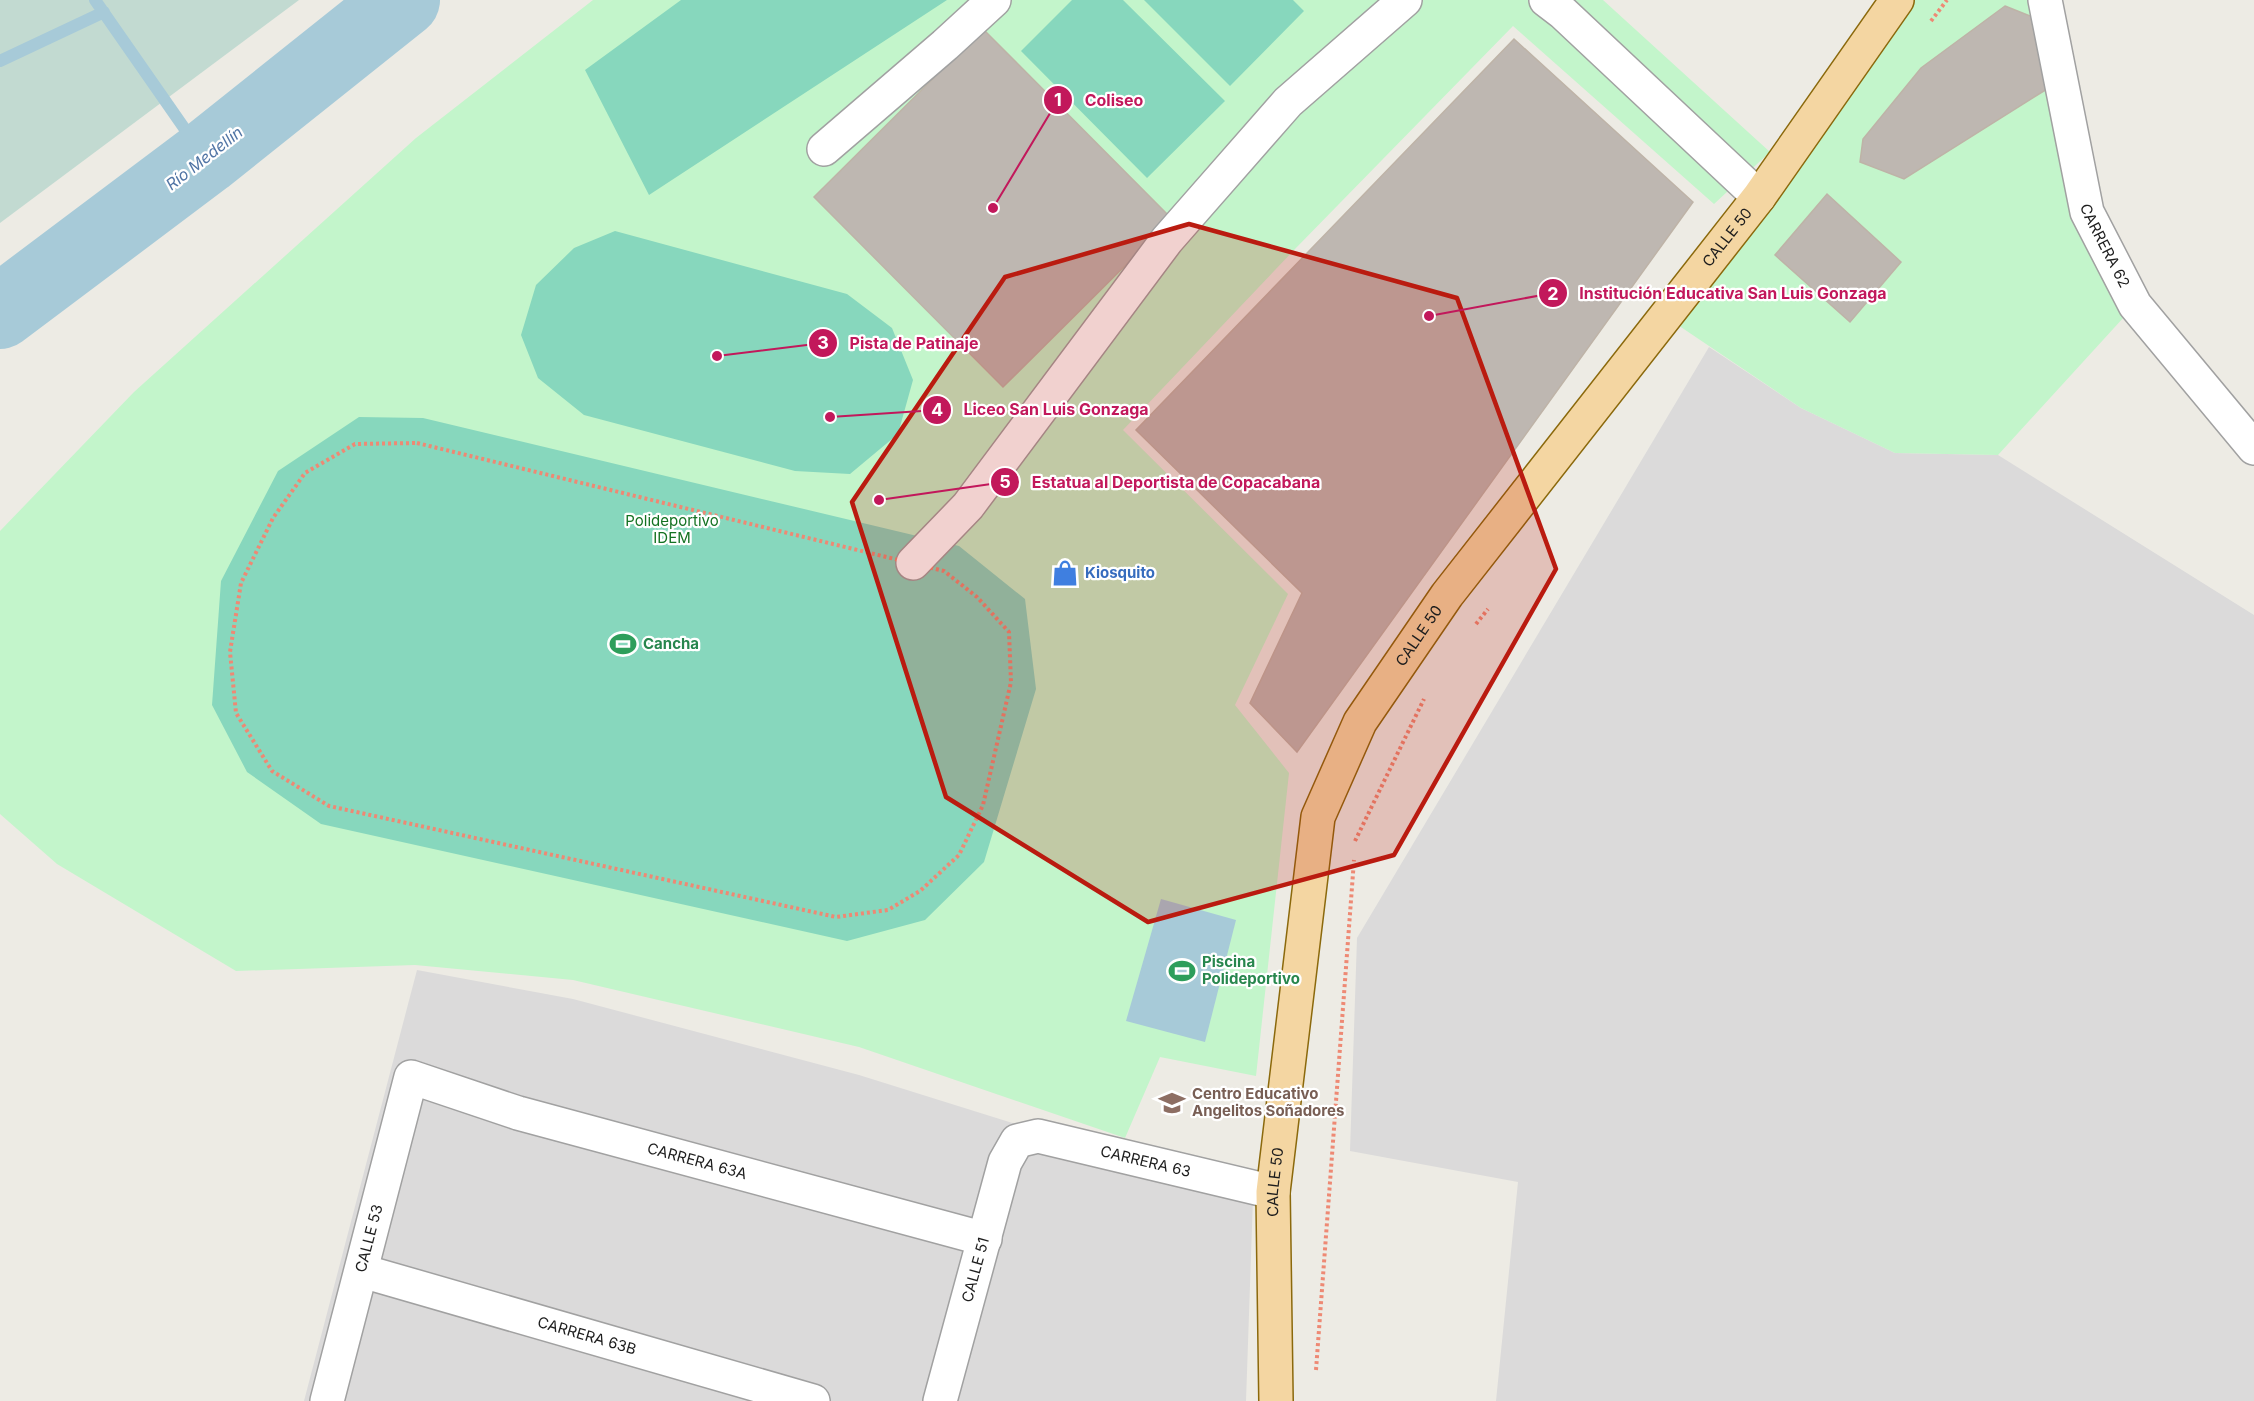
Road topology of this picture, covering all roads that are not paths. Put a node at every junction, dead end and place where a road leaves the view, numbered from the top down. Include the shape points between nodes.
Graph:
1 (994, 0) edge
2 (1405, 0) edge
3 (1546, 0) edge
4 (1897, 0) edge
5 (2045, 0) edge
6 (824, 149) dead end
7 (1759, 197) junction
8 (2254, 448) edge
9 (913, 563) road end
10 (411, 1077) joint
11 (1017, 1141) joint
12 (1273, 1192) junction
13 (986, 1239) junction
14 (362, 1271) junction
15 (327, 1401) edge
16 (813, 1401) edge
17 (940, 1401) edge
18 (1276, 1401) edge

1 - 6 street
2 - 9 street via 1288,102 1167,240 968,506
3 - 7 street
4 - 7 main road, CALLE 50
5 - 8 street, CARRERA 62 via 2087,212 2135,305
7 - 12 main road, CALLE 50 via 1447,596 1360,722 1318,817
10 - 13 street, CARRERA 63A via 518,1113
10 - 14 street, CALLE 53
11 - 12 street, CARRERA 63 via 1038,1136
11 - 13 street, CALLE 51 via 1005,1162
12 - 18 main road, CALLE 50
13 - 17 street, CALLE 51
14 - 15 street, CALLE 53
14 - 16 street, CARRERA 63B

